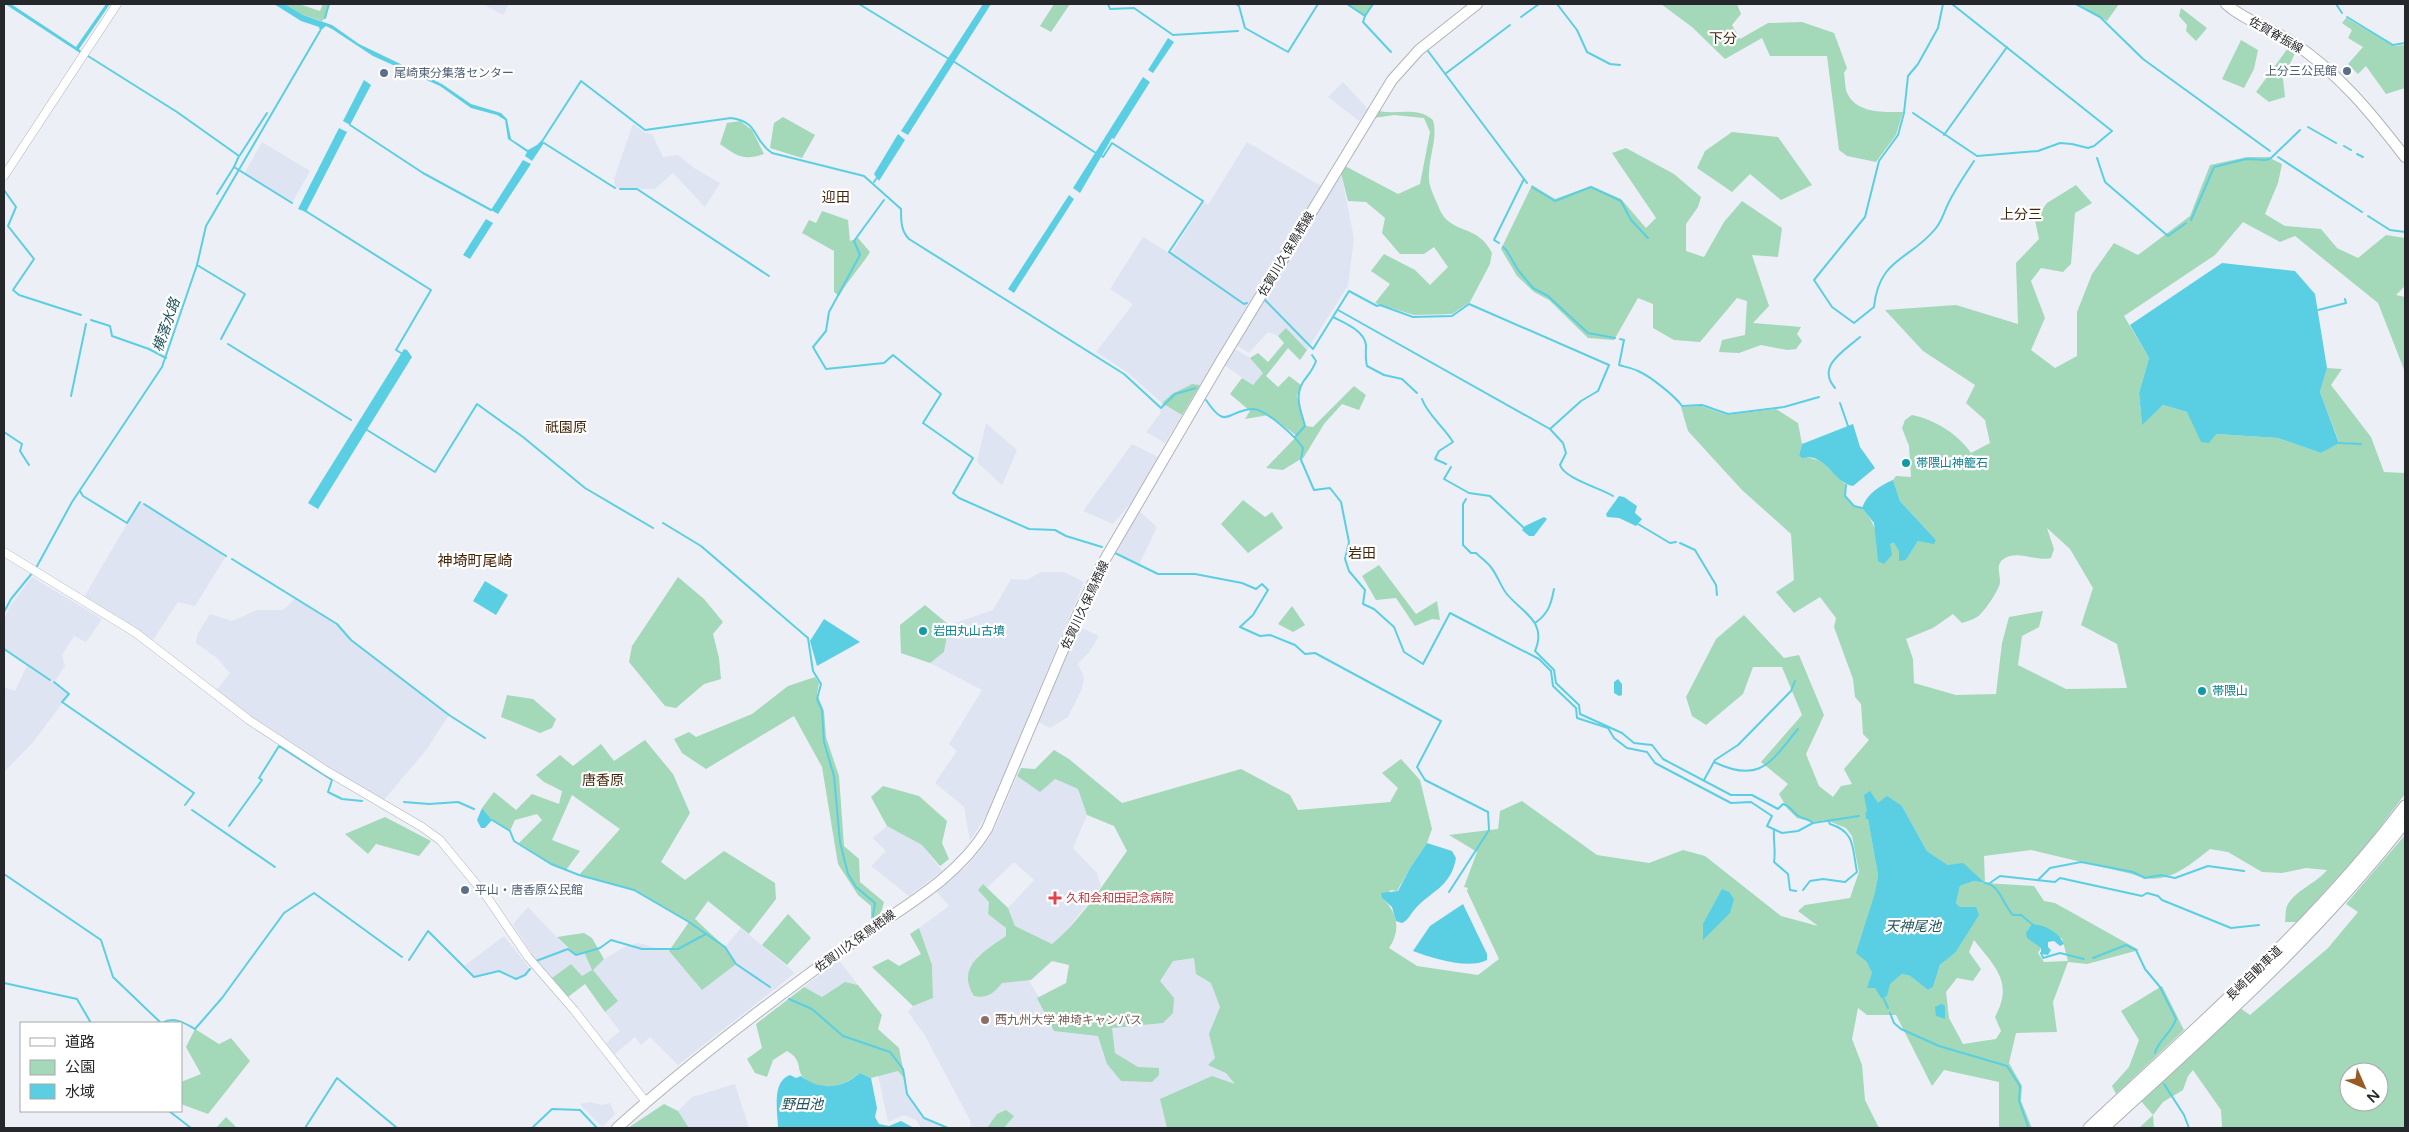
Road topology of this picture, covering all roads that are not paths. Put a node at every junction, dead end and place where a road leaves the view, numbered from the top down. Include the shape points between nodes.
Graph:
1 (117, 4) edge
2 (1477, 4) edge
3 (2226, 4) edge
4 (2405, 157) edge
5 (4, 176) edge
6 (4, 552) edge
7 (2405, 806) edge
8 (2405, 822) edge
9 (646, 1102) junction
10 (617, 1128) edge
11 (2089, 1128) edge
12 (2103, 1128) edge

1 - 5 street
2 - 9 main road, 佐賀川久保鳥栖線 via 1418,50 1392,80 1221,361 1100,568 1078,612 995,811 976,846 944,878 805,977
3 - 4 main road, 佐賀脊振線 via 2315,58 2361,102
6 - 9 street via 136,633 249,720 324,770 440,840 487,897 528,957
7 - 11 highway, 長崎自動車道 via 2371,850 2300,928
8 - 12 highway, 長崎自動車道 via 2302,939
9 - 10 main road, 佐賀川久保鳥栖線

